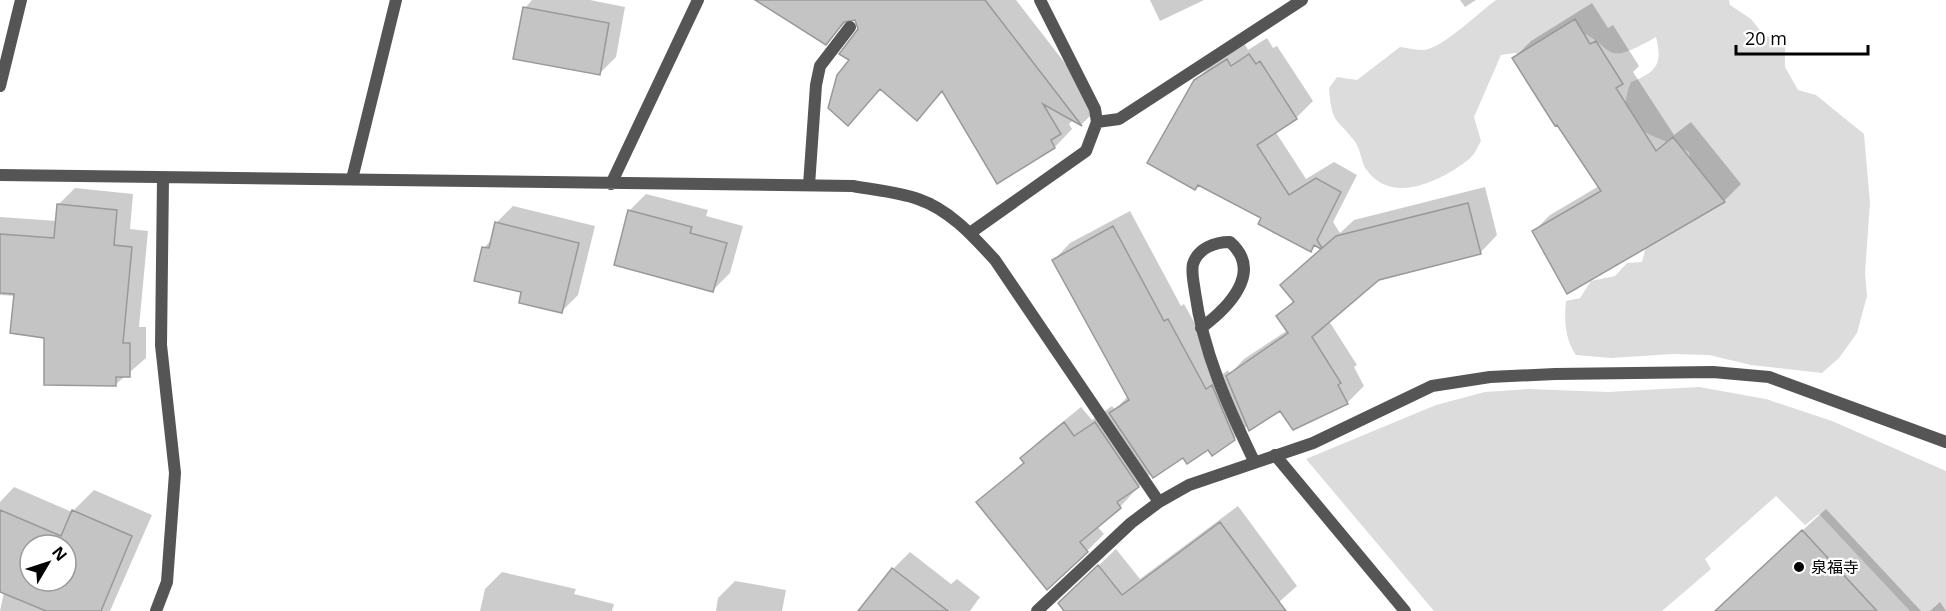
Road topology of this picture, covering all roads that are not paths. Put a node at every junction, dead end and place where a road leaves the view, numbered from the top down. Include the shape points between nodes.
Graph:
1 (21, 0) edge
2 (396, 0) edge
3 (698, 0) edge
4 (1040, 0) edge
5 (1302, 0) edge
6 (850, 27) dead end
7 (0, 86) edge
8 (1097, 122) junction
9 (0, 175) edge
10 (163, 178) junction
11 (352, 179) junction
12 (611, 184) junction
13 (809, 185) junction
14 (970, 233) junction
15 (1201, 328) junction
16 (1946, 442) edge
17 (1275, 455) junction
18 (1254, 461) junction
19 (1159, 502) junction
20 (156, 611) edge
21 (1037, 611) edge
22 (1405, 611) edge

1 - 7 street
2 - 11 street
3 - 12 street
4 - 8 street via 1095,109
5 - 8 street via 1119,119
6 - 13 street via 820,66
8 - 14 street via 1086,151
9 - 10 street
10 - 11 street
10 - 20 street via 161,345 175,473 167,582
11 - 12 street
12 - 13 street
13 - 14 street via 853,186 919,200
14 - 19 street via 995,260
15 - 15 street via 1193,264 1204,249 1217,242 1230,242 1243,261 1243,280 1227,306
15 - 18 street via 1220,386
16 - 17 street via 1769,377 1713,372 1619,373 1490,377 1432,386 1313,443
17 - 18 street
17 - 22 street
18 - 19 street via 1189,485
19 - 21 street

